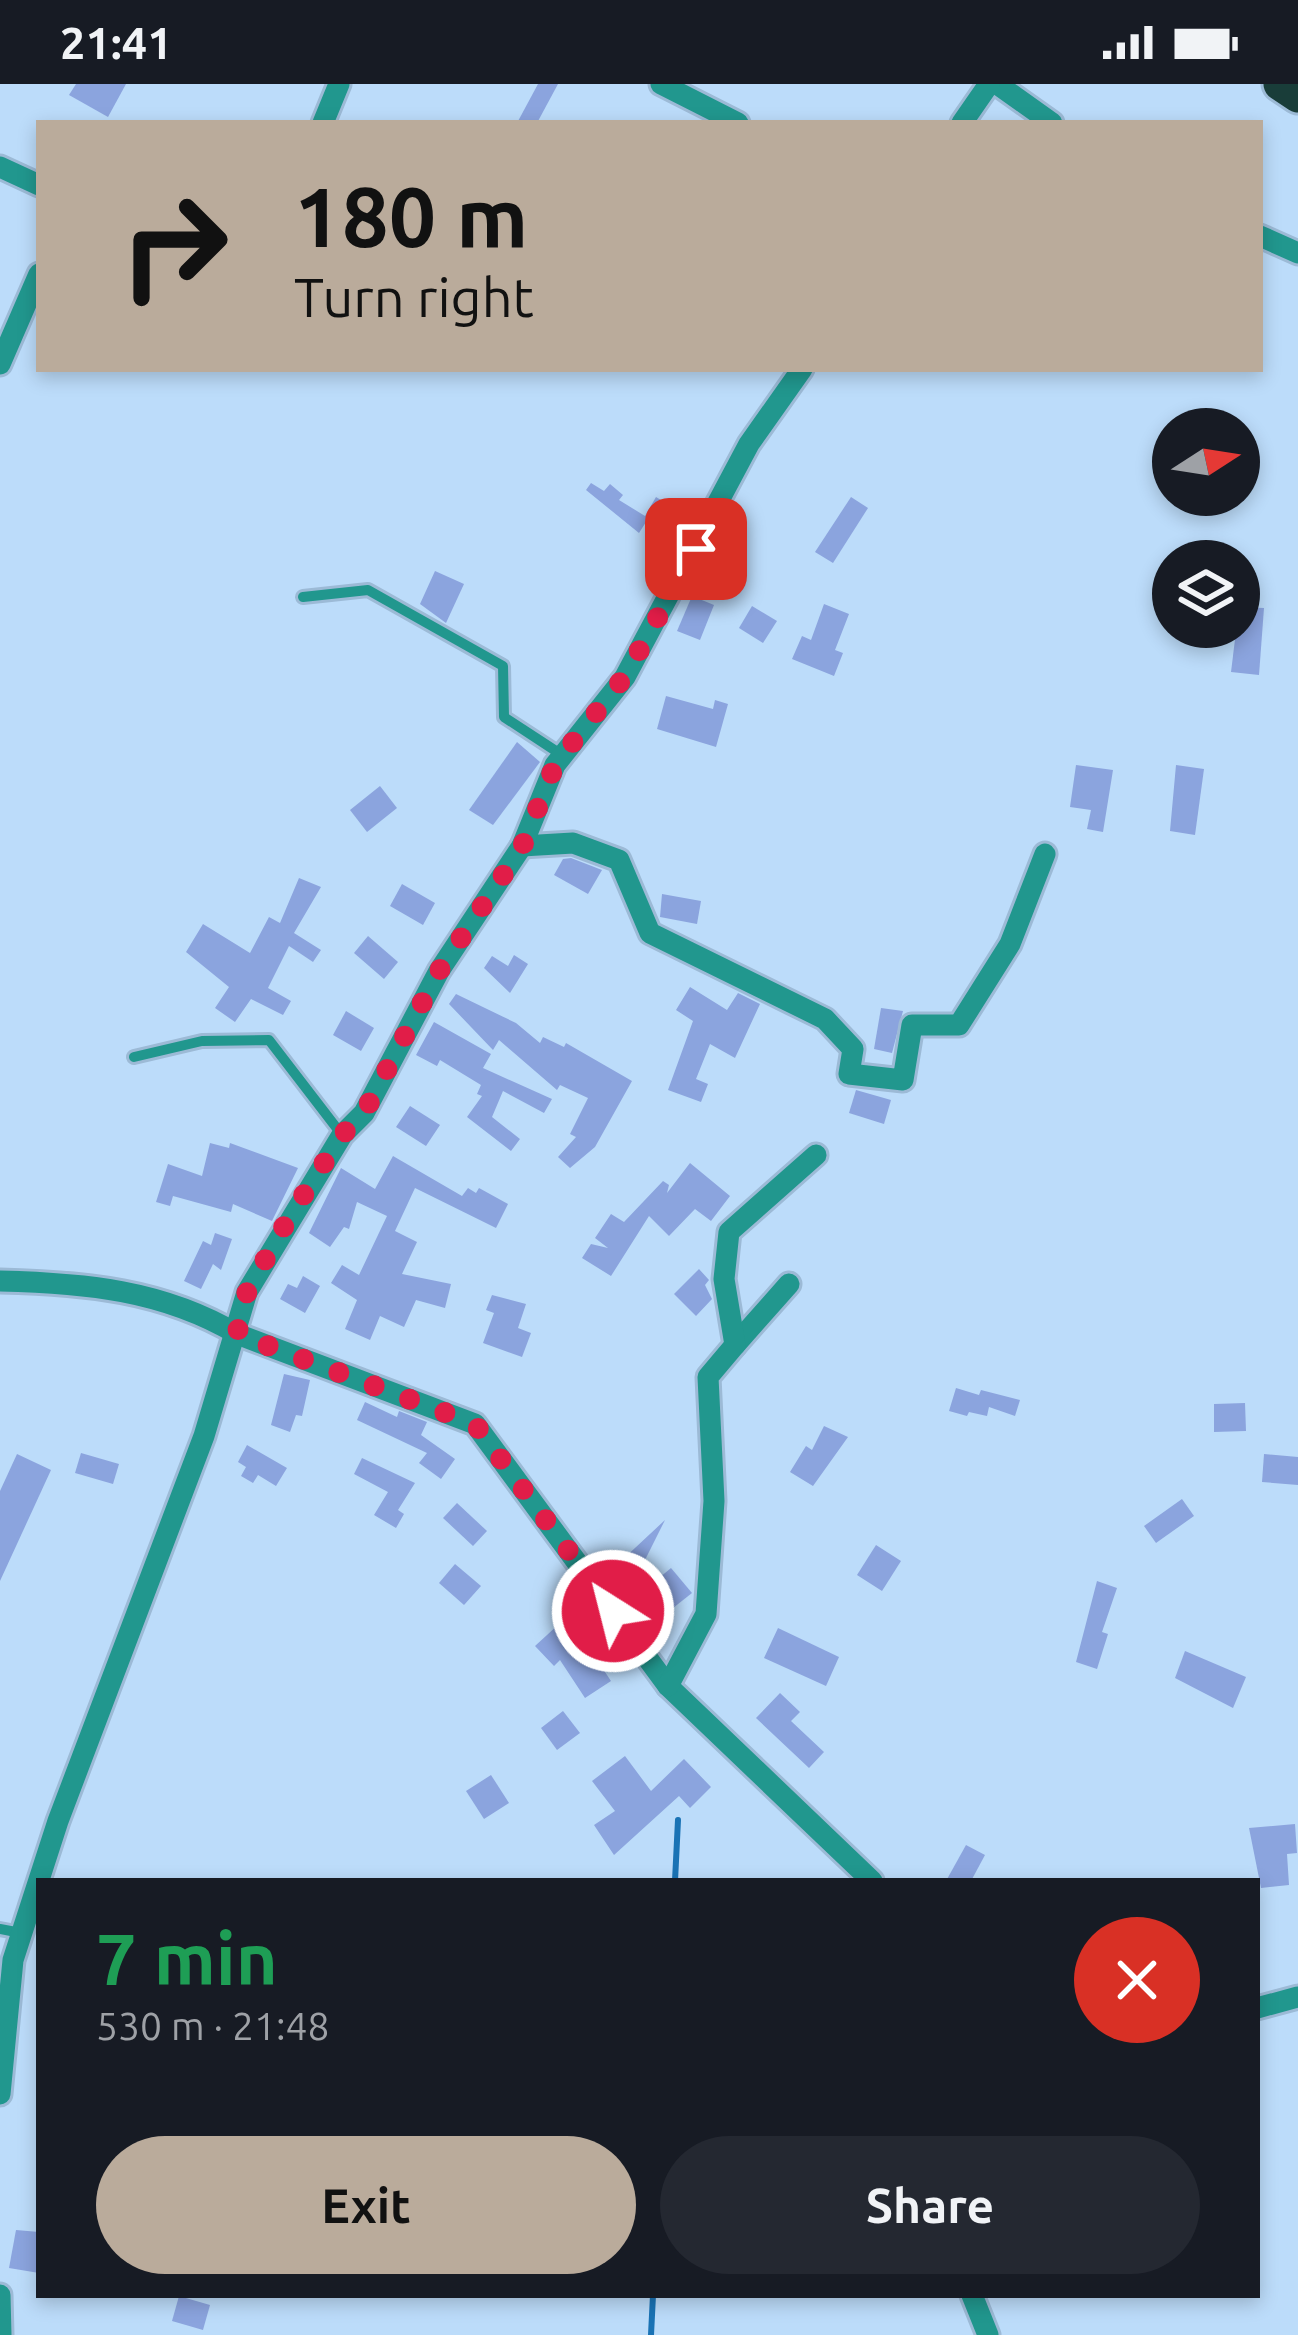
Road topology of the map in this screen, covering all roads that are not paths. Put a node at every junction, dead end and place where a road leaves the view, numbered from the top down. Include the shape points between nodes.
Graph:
1 (339, 84) edge
2 (661, 84) edge
3 (993, 84) edge
4 (1280, 84) edge
5 (1298, 96) edge
6 (324, 120) edge
7 (732, 120) edge
8 (964, 120) edge
9 (1047, 120) edge
10 (0, 167) edge
11 (36, 184) edge
12 (1263, 237) edge
13 (1298, 253) edge
14 (36, 281) edge
15 (0, 364) edge
16 (800, 372) edge
17 (303, 597) dead end
18 (562, 755) junction
19 (522, 847) junction
20 (1045, 854) dead end
21 (134, 1057) dead end
22 (342, 1135) junction
23 (816, 1156) dead end
24 (0, 1281) edge
25 (789, 1284) dead end
26 (237, 1334) junction
27 (735, 1346) junction
28 (668, 1686) junction
29 (869, 1878) edge
30 (11, 1931) edge
31 (1298, 1997) edge
32 (1260, 2007) edge
33 (0, 2094) edge
34 (0, 2295) edge
35 (973, 2298) edge
36 (1, 2335) edge
37 (988, 2335) edge

1 - 6 street
2 - 7 street
3 - 8 street
3 - 9 street
4 - 5 highway
10 - 11 street
12 - 13 street
14 - 15 street
16 - 18 street via 749,444 625,676
17 - 18 lane via 368,590 503,666 504,717
18 - 19 street
19 - 20 street via 573,843 619,860 650,933 825,1019 853,1049 849,1074 903,1080 912,1025 959,1025 1010,944
19 - 22 street via 439,971 364,1113
21 - 22 lane via 202,1041 269,1040
22 - 26 street via 247,1292
23 - 27 street via 729,1232 724,1279
24 - 26 street via 99,1284 203,1314
25 - 27 street
26 - 28 street via 475,1424
26 - 30 street
27 - 28 street via 708,1377 714,1501 706,1614
28 - 29 street
30 - 33 street
31 - 32 street
34 - 36 street
35 - 37 street

